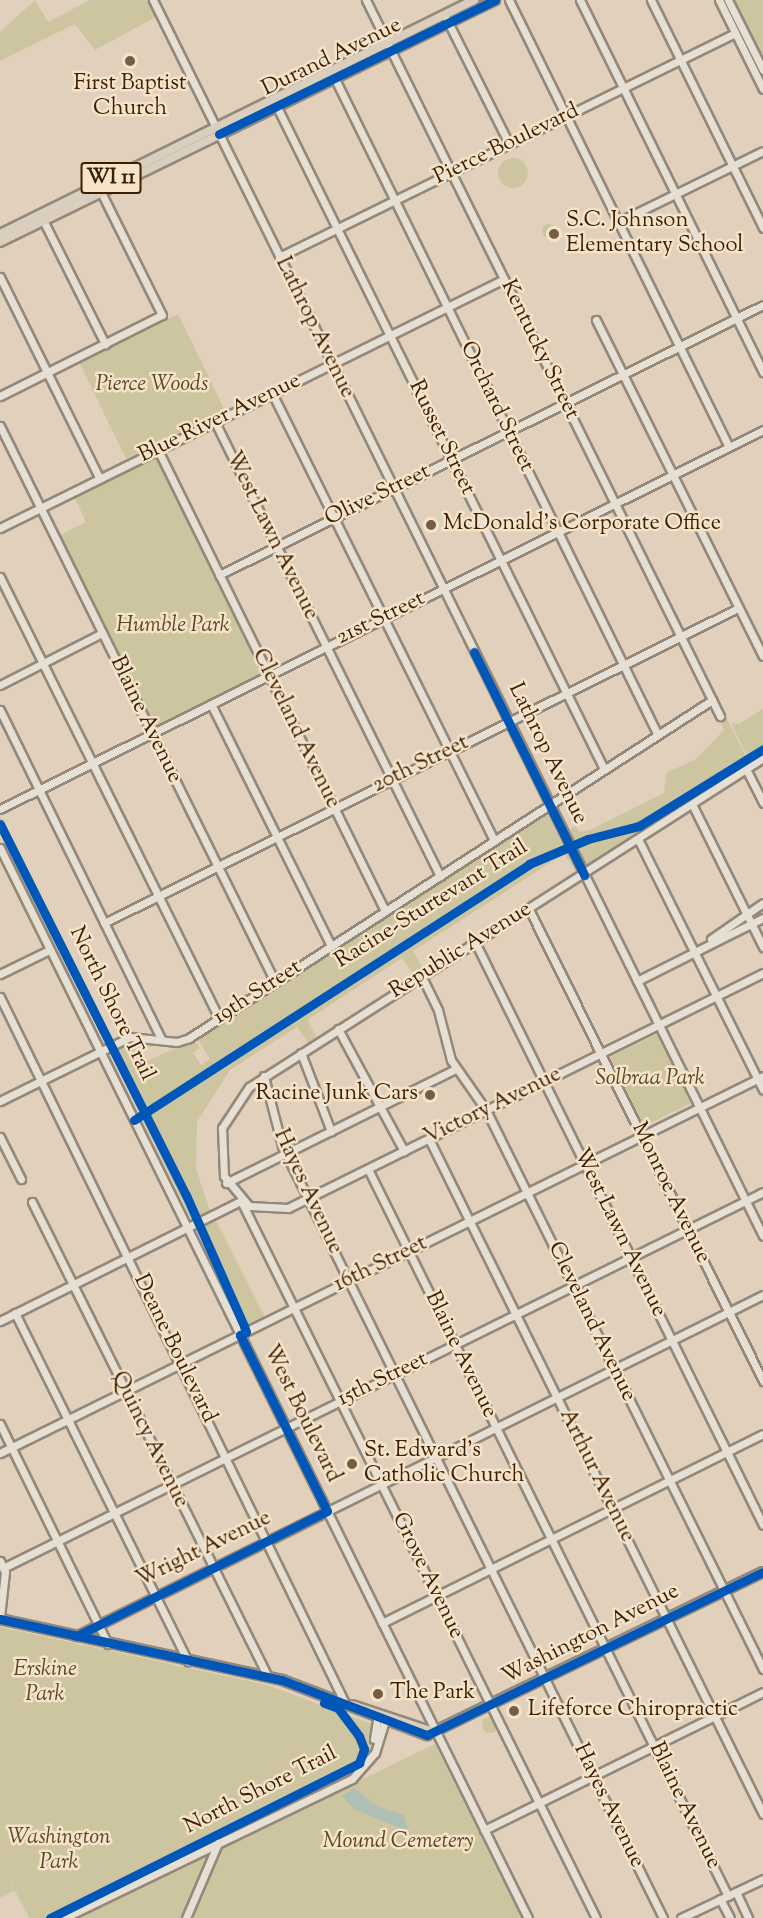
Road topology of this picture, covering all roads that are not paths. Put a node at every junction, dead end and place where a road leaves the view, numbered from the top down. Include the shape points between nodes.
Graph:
1 (153, 0) edge
2 (366, 0) edge
3 (474, 0) edge
4 (495, 0) edge
5 (508, 0) edge
6 (580, 0) edge
7 (651, 0) edge
8 (719, 0) edge
9 (728, 0) edge
10 (447, 19) junction
11 (735, 33) junction
12 (390, 47) junction
13 (680, 60) junction
14 (763, 70) edge
15 (334, 79) junction
16 (623, 88) junction
17 (763, 89) edge
18 (284, 94) junction
19 (277, 107) junction
20 (566, 116) junction
21 (217, 131) junction
22 (509, 144) junction
23 (763, 151) edge
24 (732, 166) junction
25 (452, 172) junction
26 (101, 192) junction
27 (675, 194) junction
28 (394, 201) junction
29 (43, 220) junction
30 (618, 222) junction
31 (763, 228) edge
32 (337, 229) junction
33 (0, 234) edge
34 (0, 242) edge
35 (279, 257) junction
36 (0, 277) edge
37 (504, 279) junction
38 (763, 305) edge
39 (447, 307) junction
40 (737, 318) junction
41 (596, 320) dead end
42 (390, 335) junction
43 (105, 344) junction
44 (680, 347) junction
45 (332, 364) junction
46 (48, 372) junction
47 (763, 372) edge
48 (623, 375) junction
49 (272, 393) junction
50 (0, 396) edge
51 (566, 403) junction
52 (215, 422) junction
53 (0, 426) edge
54 (763, 430) edge
55 (508, 432) junction
56 (729, 447) junction
57 (158, 450) junction
58 (452, 460) junction
59 (672, 475) junction
60 (100, 479) junction
61 (394, 489) junction
62 (615, 503) junction
63 (40, 508) junction
64 (334, 518) junction
65 (0, 528) edge
66 (558, 532) junction
67 (277, 547) junction
68 (501, 560) junction
69 (219, 575) junction
70 (0, 577) edge
71 (443, 589) junction
72 (738, 608) junction
73 (383, 618) junction
74 (102, 633) junction
75 (681, 636) junction
76 (326, 647) junction
77 (763, 656) edge
78 (43, 663) junction
79 (624, 665) junction
80 (269, 675) junction
81 (0, 685) edge
82 (566, 693) junction
83 (712, 700) junction
84 (211, 704) junction
85 (0, 710) edge
86 (720, 716) dead end
87 (508, 722) junction
88 (152, 733) junction
89 (658, 735) junction
90 (449, 751) junction
91 (763, 758) edge
92 (92, 763) junction
93 (746, 769) junction
94 (604, 770) junction
95 (392, 780) junction
96 (39, 790) junction
97 (763, 803) edge
98 (692, 804) junction
99 (549, 805) junction
100 (334, 808) junction
101 (0, 809) edge
102 (277, 836) junction
103 (638, 838) junction
104 (494, 841) junction
105 (0, 848) edge
106 (218, 866) junction
107 (584, 874) junction
108 (440, 876) junction
109 (158, 896) junction
110 (763, 903) edge
111 (529, 909) junction
112 (386, 911) junction
113 (747, 914) junction
114 (763, 918) edge
115 (104, 922) junction
116 (751, 924) junction
117 (475, 942) junction
118 (331, 946) junction
119 (763, 947) edge
120 (49, 950) junction
121 (694, 951) junction
122 (763, 973) edge
123 (0, 974) edge
124 (421, 975) junction
125 (637, 981) junction
126 (275, 982) junction
127 (716, 996) junction
128 (0, 997) edge
129 (219, 1019) junction
130 (658, 1025) junction
131 (338, 1029) junction
132 (161, 1038) junction
133 (100, 1052) junction
134 (301, 1053) junction
135 (601, 1054) junction
136 (456, 1069) junction
137 (264, 1076) junction
138 (760, 1077) edge
139 (41, 1081) junction
140 (544, 1082) junction
141 (763, 1090) edge
142 (0, 1101) edge
143 (382, 1106) junction
144 (699, 1107) junction
145 (486, 1110) junction
146 (331, 1131) junction
147 (642, 1136) junction
148 (0, 1137) edge
149 (429, 1139) junction
150 (404, 1151) junction
151 (286, 1154) junction
152 (584, 1164) junction
153 (368, 1169) junction
154 (21, 1179) dead end
155 (226, 1183) junction
156 (527, 1192) junction
157 (763, 1192) edge
158 (308, 1198) junction
159 (242, 1201) junction
160 (746, 1201) junction
161 (32, 1202) dead end
162 (470, 1221) junction
163 (187, 1228) junction
164 (688, 1229) junction
165 (763, 1236) edge
166 (409, 1251) junction
167 (129, 1257) junction
168 (631, 1258) junction
169 (349, 1281) junction
170 (72, 1285) junction
171 (573, 1286) junction
172 (763, 1295) edge
173 (294, 1308) junction
174 (728, 1312) junction
175 (15, 1313) junction
176 (516, 1314) junction
177 (0, 1321) edge
178 (240, 1335) junction
179 (671, 1340) junction
180 (455, 1344) junction
181 (181, 1364) junction
182 (614, 1369) junction
183 (395, 1374) junction
184 (763, 1381) edge
185 (125, 1392) junction
186 (557, 1397) junction
187 (340, 1401) junction
188 (68, 1420) junction
189 (0, 1424) edge
190 (496, 1427) junction
191 (286, 1428) junction
192 (763, 1434) edge
193 (12, 1448) junction
194 (727, 1452) junction
195 (0, 1453) edge
196 (228, 1457) junction
197 (436, 1457) junction
198 (669, 1480) junction
199 (381, 1484) junction
200 (171, 1485) junction
201 (612, 1509) junction
202 (327, 1511) junction
203 (114, 1513) junction
204 (763, 1525) edge
205 (551, 1539) junction
206 (268, 1540) junction
207 (58, 1541) junction
208 (2, 1565) edge
209 (212, 1568) junction
210 (491, 1569) junction
211 (763, 1572) edge
212 (724, 1591) junction
213 (156, 1596) junction
214 (437, 1596) junction
215 (0, 1618) edge
216 (667, 1619) junction
217 (382, 1623) junction
218 (99, 1624) junction
219 (76, 1636) junction
220 (108, 1644) junction
221 (606, 1649) junction
222 (188, 1661) junction
223 (763, 1669) edge
224 (268, 1677) junction
225 (545, 1679) junction
226 (763, 1692) edge
227 (347, 1703) junction
228 (491, 1707) junction
229 (714, 1716) junction
230 (381, 1722) junction
231 (405, 1722) junction
232 (436, 1733) junction
233 (654, 1746) junction
234 (593, 1776) junction
235 (539, 1803) junction
236 (763, 1814) edge
237 (484, 1830) junction
238 (218, 1843) junction
239 (763, 1879) edge
240 (736, 1892) junction
241 (728, 1896) junction
242 (720, 1899) junction
243 (64, 1918) edge
244 (186, 1918) edge
245 (528, 1918) edge
246 (596, 1918) edge
247 (663, 1918) edge
248 (681, 1918) edge
249 (730, 1918) edge
250 (748, 1918) edge

1 - 21 street, Lathrop Avenue
2 - 12 street, Kentucky Street
3 - 10 main road, Durand Avenue / WI 11
4 - 10 main road, Durand Avenue / WI 11
5 - 20 street
6 - 16 street
7 - 13 street
8 - 11 street
9 - 14 street
10 - 12 main road, Durand Avenue / WI 11
10 - 22 street
11 - 13 street, Pierce Boulevard
11 - 17 street
12 - 15 main road, Durand Avenue / WI 11
12 - 18 main road, Durand Avenue / WI 11
12 - 25 street, Kentucky Street
13 - 16 street, Pierce Boulevard
13 - 24 street
15 - 19 main road, Durand Avenue / WI 11
15 - 28 street, Orchard Street
16 - 20 street, Pierce Boulevard
16 - 27 street
18 - 19 main road
18 - 21 main road, Durand Avenue / WI 11
19 - 21 main road, Durand Avenue / WI 11
19 - 32 street, Russet Street
20 - 22 street, Pierce Boulevard
20 - 30 street
21 - 26 main road, Durand Avenue / WI 11
21 - 33 main road, Durand Avenue / WI 11
21 - 35 street, Lathrop Avenue
22 - 25 street, Pierce Boulevard
23 - 24 street
24 - 27 street
24 - 31 street
25 - 28 street, Pierce Boulevard
25 - 37 street, Kentucky Street
26 - 29 main road, Durand Avenue / WI 11
26 - 43 street via 162,315
27 - 30 street
27 - 40 street
28 - 32 street, Pierce Boulevard
28 - 39 street, Orchard Street
29 - 34 main road, Durand Avenue / WI 11
29 - 43 street
30 - 44 street
32 - 35 street, Pierce Boulevard
32 - 42 street, Russet Street
35 - 45 street, Lathrop Avenue
36 - 46 street
37 - 39 street, Blue River Avenue
37 - 51 street, Kentucky Street
38 - 40 street, Olive Street
39 - 42 street, Blue River Avenue
39 - 55 street, Orchard Street
40 - 44 street, Olive Street
40 - 47 street
41 - 48 street
42 - 45 street, Blue River Avenue
42 - 58 street, Russet Street
43 - 46 street
44 - 48 street, Olive Street
44 - 56 street
45 - 49 street, Blue River Avenue
45 - 61 street, Lathrop Avenue
46 - 50 street
46 - 60 street
48 - 51 street, Olive Street
48 - 59 street
49 - 52 street, Blue River Avenue
49 - 64 street
51 - 55 street, Olive Street
51 - 62 street, Kentucky Street
52 - 57 street, Blue River Avenue
52 - 67 street, West Lawn Avenue
53 - 63 street, Blaine Avenue
54 - 56 street, 21st Street
55 - 58 street, Olive Street
55 - 66 street, Orchard Street
56 - 59 street, 21st Street
57 - 60 street, Blue River Avenue
57 - 69 street, Cleveland Avenue
58 - 61 street, Olive Street
58 - 68 street, Russet Street
59 - 62 street, 21st Street
59 - 72 street
60 - 63 street, Blue River Avenue
61 - 64 street, Olive Street
61 - 71 street, Lathrop Avenue
62 - 66 street, 21st Street
62 - 75 street, Kentucky Street
63 - 65 street, Blue River Avenue
63 - 74 street, Blaine Avenue
64 - 67 street, Olive Street
64 - 73 street
66 - 68 street, 21st Street
66 - 79 street, Orchard Street
67 - 69 street, Olive Street
67 - 76 street, West Lawn Avenue
68 - 71 street, 21st Street
68 - 82 street, Russet Street
69 - 80 street, Cleveland Avenue
70 - 78 street
71 - 73 street, 21st Street
71 - 87 street, Lathrop Avenue
72 - 75 street, 20th Street
72 - 77 street
73 - 76 street, 21st Street
73 - 90 street
74 - 78 street
74 - 88 street, Blaine Avenue
75 - 79 street, 20th Street
75 - 83 street, Kentucky Street
76 - 80 street, 21st Street
76 - 95 street, West Lawn Avenue
78 - 81 street
78 - 92 street
79 - 82 street, 20th Street
79 - 89 street, Orchard Street
80 - 84 street, 21st Street
80 - 100 street, Cleveland Avenue
82 - 87 street, 20th Street
82 - 94 street, Russet Street
83 - 86 street, Kentucky Street
83 - 89 street, 19th Street
84 - 88 street, 21st Street
84 - 102 street
85 - 96 street
87 - 90 street, 20th Street
87 - 99 street, Lathrop Avenue
88 - 92 street, 21st Street
88 - 106 street, Blaine Avenue
89 - 94 street, 19th Street
90 - 95 street, 20th Street
90 - 104 street
91 - 93 street, Republic Avenue
92 - 96 street, 21st Street
92 - 109 street
93 - 97 street
93 - 98 street, Republic Avenue
94 - 99 street, 19th Street
95 - 100 street, 20th Street
95 - 108 street, West Lawn Avenue
96 - 101 street, 21st Street
96 - 115 street
98 - 103 street, Republic Avenue
98 - 113 street
99 - 104 street, 19th Street
99 - 107 street, Lathrop Avenue
100 - 102 street, 20th Street
100 - 112 street, Cleveland Avenue
102 - 106 street, 20th Street
102 - 118 street
103 - 107 street, Republic Avenue
103 - 121 street
104 - 108 street, 19th Street
105 - 120 street, West Boulevard
106 - 109 street, 20th Street
106 - 126 street, Blaine Avenue
107 - 111 street, Republic Avenue
107 - 125 street, Lathrop Avenue
108 - 112 street, 19th Street
109 - 115 street, 20th Street
109 - 129 street
110 - 113 street
111 - 117 street, Republic Avenue
111 - 135 street, Monroe Avenue
112 - 118 street, 19th Street
113 - 116 street
113 - 121 street
114 - 116 street
115 - 132 street
116 - 119 street
116 - 121 street
117 - 124 street, Republic Avenue
117 - 140 street, West Lawn Avenue
118 - 126 street, 19th Street
120 - 123 street
120 - 133 street, West Boulevard
121 - 125 street
121 - 127 street
122 - 127 street, Victory Avenue
124 - 131 street, Republic Avenue
124 - 136 street, Cleveland Avenue
125 - 130 street, Lathrop Avenue
126 - 129 street, 19th Street
127 - 130 street, Victory Avenue
127 - 138 street
128 - 139 street, Deane Boulevard
129 - 132 street, 19th Street via 181,1041
130 - 135 street, Victory Avenue
130 - 144 street, Lathrop Avenue
131 - 134 street, Republic Avenue
131 - 143 street
132 - 133 street, 19th Street via 134,1036
133 - 139 street, 19th Street
133 - 163 street, West Boulevard
134 - 137 street, Republic Avenue
134 - 146 street
135 - 140 street, Victory Avenue
135 - 147 street, Monroe Avenue
136 - 143 street
136 - 145 street, Cleveland Avenue
137 - 151 street, Hayes Avenue
137 - 155 street, Republic Avenue via 239,1097 224,1121 219,1149
138 - 141 street
138 - 144 street, 16th Street
139 - 142 street, 19th Street
139 - 167 street, Deane Boulevard
140 - 145 street, Victory Avenue
140 - 152 street, West Lawn Avenue
143 - 146 street
143 - 150 street
144 - 147 street, 16th Street
144 - 160 street, Lathrop Avenue
145 - 149 street, Victory Avenue
145 - 156 street, Cleveland Avenue
146 - 151 street
147 - 152 street, 16th Street
147 - 164 street, Monroe Avenue
148 - 154 street
149 - 150 street, Victory Avenue
149 - 162 street, Arthur Avenue
150 - 153 street, Victory Avenue
151 - 155 street
151 - 158 street, Hayes Avenue
152 - 156 street, 16th Street
152 - 168 street, West Lawn Avenue
153 - 158 street, Victory Avenue
153 - 166 street, Blaine Avenue
155 - 159 street
156 - 162 street, 16th Street
156 - 171 street, Cleveland Avenue
157 - 160 street, 15th Street
158 - 159 street, Victory Avenue via 275,1211
158 - 169 street, Hayes Avenue
159 - 163 street
159 - 173 street, Grove Avenue
160 - 164 street, 15th Street
160 - 165 street, Lathrop Avenue
161 - 170 street, Quincy Avenue
162 - 166 street, 16th Street
162 - 176 street, Arthur Avenue
163 - 167 street
163 - 178 street, West Boulevard
164 - 168 street, 15th Street
164 - 174 street, Monroe Avenue
166 - 169 street, 16th Street
166 - 180 street, Blaine Avenue
167 - 170 street
167 - 181 street, Deane Boulevard
168 - 171 street, 15th Street
168 - 179 street, West Lawn Avenue
169 - 173 street, 16th Street
169 - 183 street, Hayes Avenue
170 - 175 street
170 - 185 street, Quincy Avenue
171 - 176 street, 15th Street
171 - 182 street, Cleveland Avenue
172 - 174 street, Wright Avenue
173 - 178 street, 16th Street
173 - 187 street, Grove Avenue
174 - 179 street, Wright Avenue
174 - 184 street, Monroe Avenue
175 - 177 street
175 - 188 street
176 - 180 street, 15th Street
176 - 186 street, Arthur Avenue
178 - 181 street, 16th Street
178 - 191 street, West Boulevard
179 - 182 street, Wright Avenue
179 - 194 street, West Lawn Avenue
180 - 183 street, 15th Street
180 - 190 street, Blaine Avenue
181 - 185 street, 16th Street
181 - 196 street, Deane Boulevard
182 - 186 street, Wright Avenue
182 - 198 street, Cleveland Avenue
183 - 187 street, 15th Street
183 - 197 street, Hayes Avenue
185 - 188 street, 16th Street
185 - 200 street, Quincy Avenue
186 - 190 street, Wright Avenue
186 - 201 street, Arthur Avenue
187 - 191 street, 15th Street
187 - 199 street, Grove Avenue
188 - 193 street, 16th Street
188 - 203 street
189 - 193 street
190 - 197 street, Wright Avenue
190 - 205 street, Blaine Avenue
191 - 196 street, 15th Street
191 - 202 street, West Boulevard
192 - 194 street
193 - 195 street, 16th Street
193 - 207 street
194 - 198 street
194 - 204 street, West Lawn Avenue
196 - 200 street, 15th Street
196 - 206 street, Deane Boulevard
197 - 199 street, Wright Avenue
197 - 210 street, Hayes Avenue
198 - 201 street
198 - 212 street, Cleveland Avenue
199 - 202 street, Wright Avenue
199 - 214 street, Grove Avenue
200 - 203 street, 15th Street
200 - 209 street, Quincy Avenue
201 - 205 street
201 - 216 street, Arthur Avenue
202 - 206 street, Wright Avenue
202 - 217 street, West Boulevard
203 - 207 street, 15th Street
203 - 213 street
205 - 210 street
205 - 221 street, Blaine Avenue
206 - 209 street, Wright Avenue
206 - 227 street, Deane Boulevard
207 - 208 street, 15th Street
207 - 218 street
208 - 215 street
209 - 213 street, Wright Avenue
209 - 224 street, Quincy Avenue
210 - 214 street
210 - 225 street, Hayes Avenue
211 - 212 main road, Washington Avenue
212 - 216 main road, Washington Avenue
212 - 223 street, Cleveland Avenue
213 - 218 street, Wright Avenue
213 - 222 street
214 - 217 street
214 - 228 street, Grove Avenue
215 - 219 main road
216 - 221 main road, Washington Avenue
216 - 229 street, Arthur Avenue
217 - 232 street, West Boulevard
218 - 219 street, Wright Avenue
218 - 220 street
219 - 220 main road
220 - 222 main road
221 - 225 main road, Washington Avenue
221 - 233 street, Blaine Avenue
222 - 224 main road
224 - 227 main road
225 - 228 main road, Washington Avenue
225 - 234 street, Hayes Avenue
226 - 229 street
227 - 230 main road
227 - 231 main road
228 - 232 main road, Washington Avenue
228 - 235 street, Grove Avenue
229 - 233 street
229 - 236 street, Arthur Avenue
230 - 231 main road
230 - 232 main road via 417,1734
230 - 238 street via 366,1761 344,1780
231 - 232 main road
232 - 237 street, West Boulevard
233 - 234 street
233 - 241 street, Blaine Avenue
234 - 235 street
234 - 247 street, Hayes Avenue
235 - 237 street
235 - 246 street, Grove Avenue
237 - 245 street, West Boulevard
238 - 243 street
238 - 244 street
239 - 240 street
240 - 241 street
240 - 250 street, Blaine Avenue
241 - 242 street
242 - 248 street
242 - 249 street, Blaine Avenue

